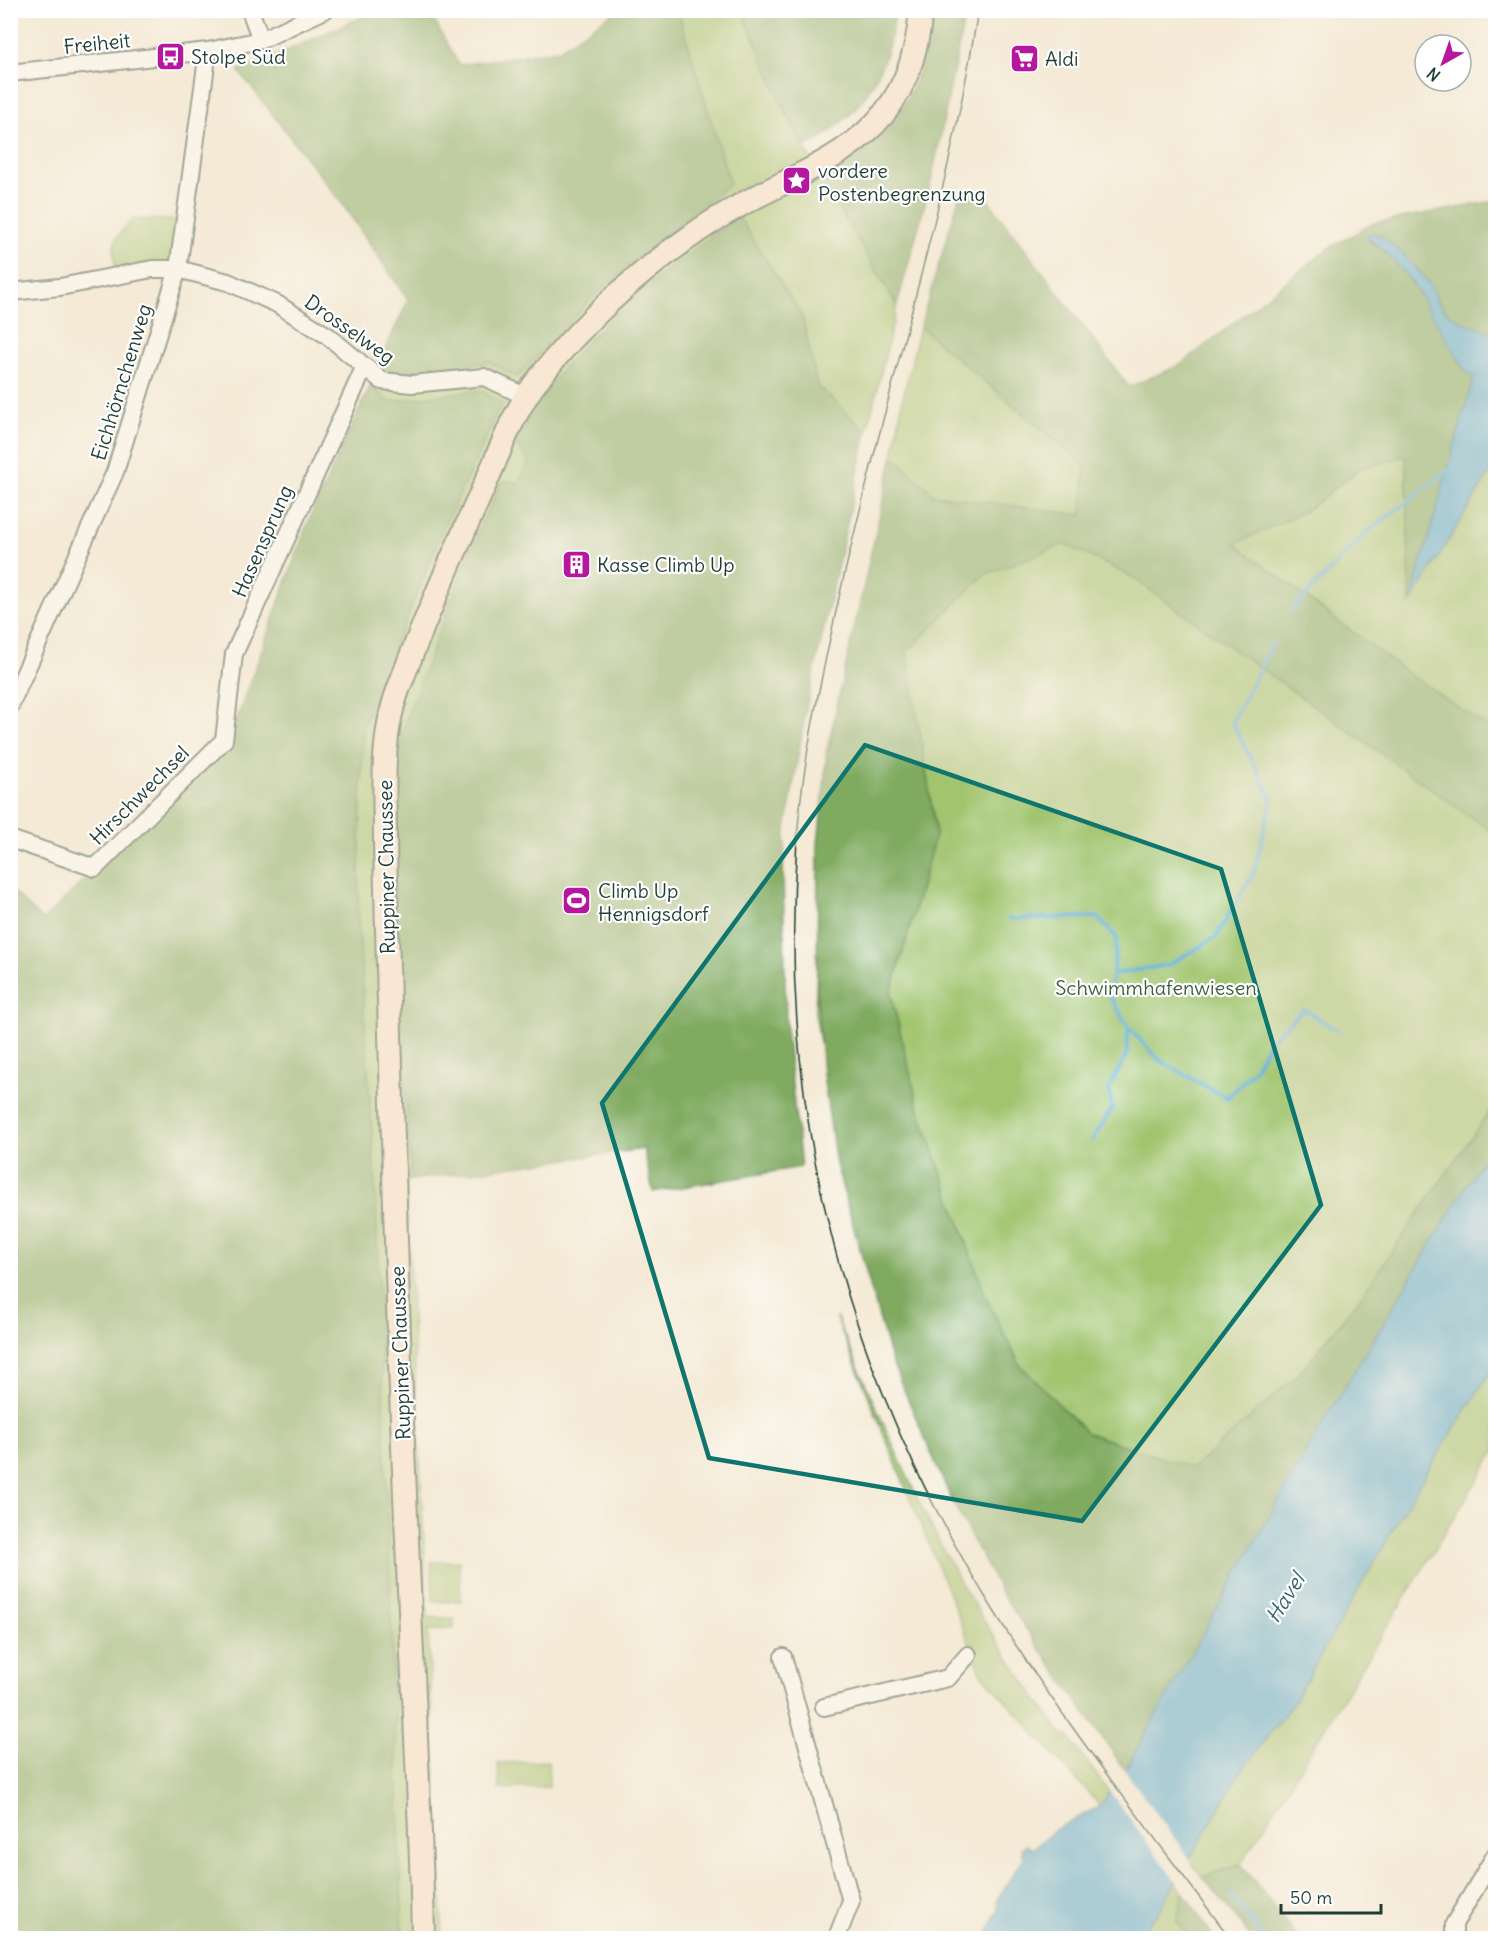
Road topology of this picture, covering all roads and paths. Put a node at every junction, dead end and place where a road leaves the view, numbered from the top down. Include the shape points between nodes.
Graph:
1 (250, 10) edge
2 (325, 10) edge
3 (921, 10) edge
4 (261, 40) junction
5 (208, 51) junction
6 (10, 74) edge
7 (178, 269) junction
8 (10, 292) edge
9 (364, 368) junction
10 (525, 396) junction
11 (10, 706) edge
12 (224, 740) joint
13 (10, 839) edge
14 (968, 1655) dead end
15 (783, 1657) dead end
16 (824, 1707) dead end
17 (1496, 1854) edge
18 (837, 1937) edge
19 (423, 1938) edge
20 (1454, 1938) edge

1 - 4 street
2 - 4 street, Freiheit
3 - 10 main road, Ruppiner Chaussee via 916,53 906,81 877,124 853,146 724,214 672,251 584,327
4 - 5 street, Freiheit
5 - 6 street, Freiheit
5 - 7 street, Eichhörnchenweg
7 - 8 street, Drosselweg via 152,269 60,287
7 - 9 street, Drosselweg via 228,282 277,304 328,336
7 - 11 street, Eichhörnchenweg via 115,472
9 - 10 street, Drosselweg via 382,381 395,384 484,377
9 - 12 street, Hasensprung via 234,654
10 - 19 main road, Ruppiner Chaussee via 426,618 396,696 386,741 386,907 400,1388
12 - 13 street, Hirschwechsel via 95,868
14 - 16 street via 948,1678
15 - 18 street via 850,1901
17 - 20 street via 1454,1924

